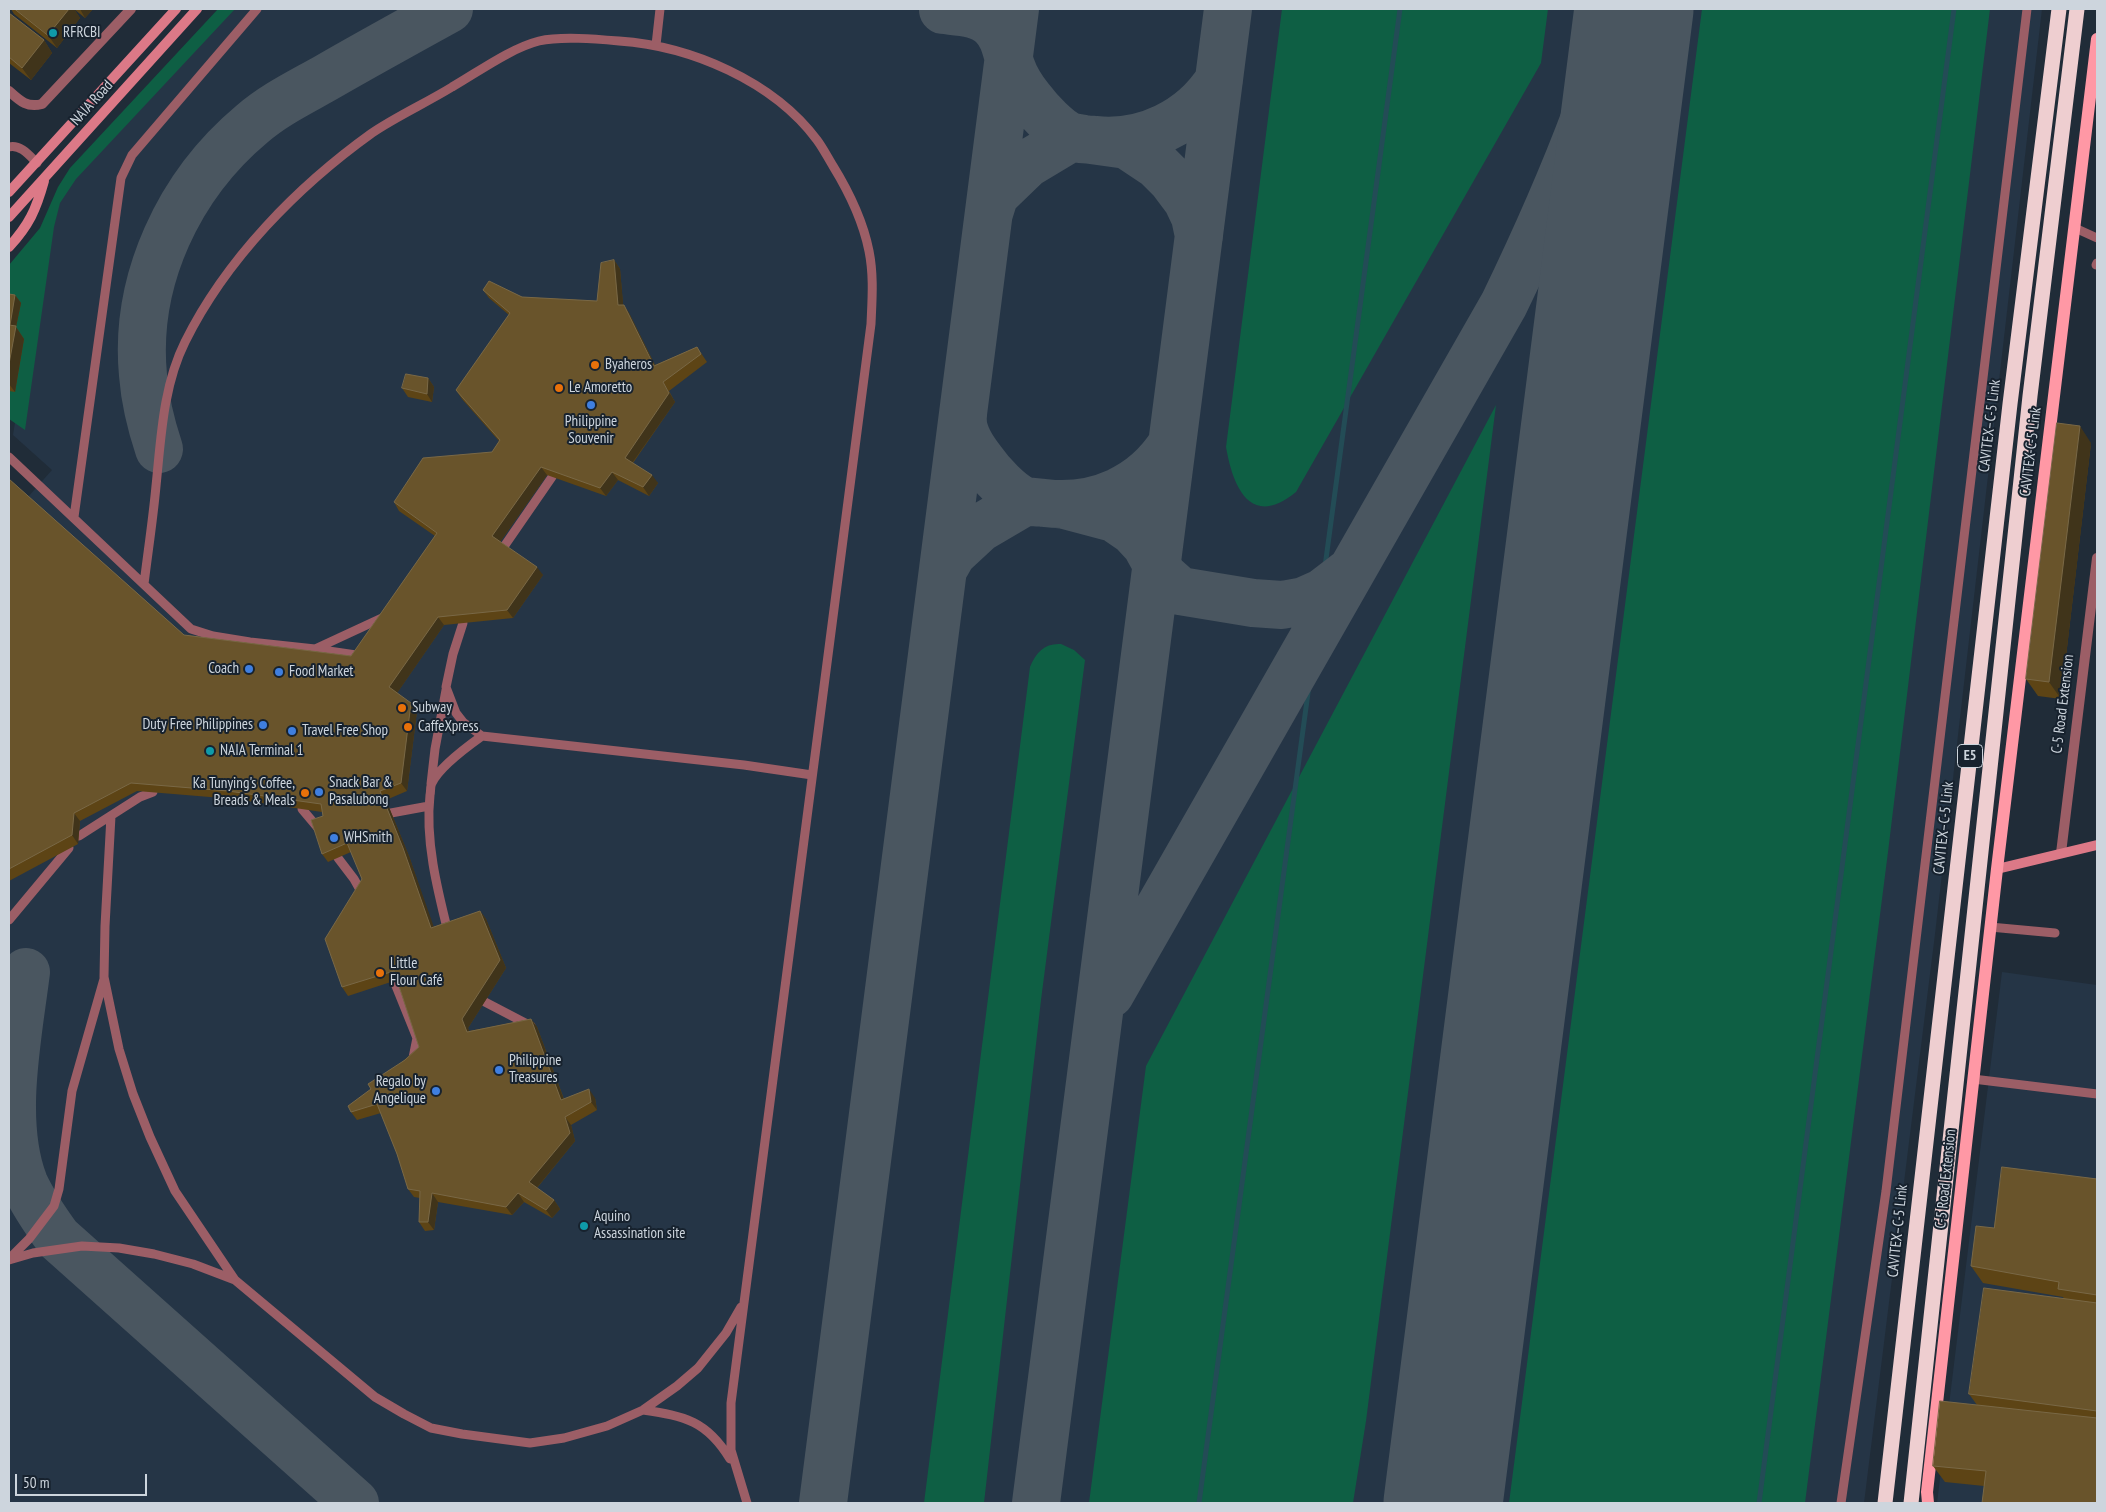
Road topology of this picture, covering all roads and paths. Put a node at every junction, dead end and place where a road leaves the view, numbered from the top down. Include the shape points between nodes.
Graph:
1 (132, 9) edge
2 (176, 9) edge
3 (197, 9) edge
4 (257, 9) edge
5 (660, 9) edge
6 (2027, 9) edge
7 (2059, 9) edge
8 (2077, 9) edge
9 (2097, 39) edge
10 (656, 45) junction
11 (2095, 77) edge
12 (9, 91) edge
13 (9, 146) edge
14 (37, 163) junction
15 (45, 177) junction
16 (9, 192) edge
17 (9, 217) edge
18 (2074, 228) junction
19 (2097, 238) edge
20 (9, 248) edge
21 (9, 457) edge
22 (552, 477) edge
23 (74, 517) junction
24 (503, 548) edge
25 (2097, 558) edge
26 (144, 584) junction
27 (384, 617) edge
28 (463, 623) edge
29 (315, 649) junction
30 (356, 655) edge
31 (446, 688) junction
32 (482, 736) junction
33 (812, 774) junction
34 (432, 784) junction
35 (153, 792) edge
36 (429, 806) junction
37 (302, 809) edge
38 (391, 813) edge
39 (111, 816) junction
40 (319, 828) edge
41 (78, 836) dead end
42 (2097, 845) edge
43 (69, 848) dead end
44 (2061, 853) junction
45 (338, 858) edge
46 (1997, 869) junction
47 (362, 894) edge
48 (9, 920) edge
49 (1990, 927) junction
50 (448, 932) edge
51 (2055, 933) dead end
52 (104, 977) junction
53 (394, 981) edge
54 (485, 1002) dead end
55 (531, 1026) edge
56 (411, 1068) edge
57 (1973, 1079) junction
58 (2097, 1094) edge
59 (9, 1260) edge
60 (235, 1280) junction
61 (744, 1302) junction
62 (642, 1410) junction
63 (734, 1466) junction
64 (1929, 1499) edge
65 (747, 1503) edge
66 (1841, 1503) edge
67 (1885, 1503) edge
68 (1911, 1503) edge

1 - 12 street via 42,104 27,105
2 - 14 street, NAIA Road
3 - 15 street, NAIA Road
4 - 23 lane via 132,155 121,178
5 - 10 lane
6 - 66 lane via 1886,1191
7 - 67 highway, CAVITEX–C-5 Link / E5 via 2010,404
8 - 68 highway, E5 via 2029,406
9 - 11 main road, CAVITEX-C-5 Link
10 - 26 lane via 599,39 551,39 516,50 396,118 328,166 298,192 224,279 183,344 163,417
10 - 33 lane via 724,67 761,88 793,114 816,139 841,178 868,250 873,283 871,324
11 - 18 main road, CAVITEX-C-5 Link
13 - 14 lane via 20,148
14 - 16 street, NAIA Road
15 - 17 street, NAIA Road
15 - 20 street via 32,217
18 - 19 lane
18 - 46 main road, CAVITEX-C-5 Link
21 - 23 lane
22 - 24 lane
23 - 26 lane
25 - 44 street, C-5 Road Extension
26 - 29 lane via 191,629 213,636
27 - 29 lane
28 - 31 lane
29 - 30 lane
31 - 32 lane via 462,722
31 - 34 lane
32 - 33 lane
32 - 34 lane via 461,751
33 - 61 lane
34 - 36 lane
35 - 39 lane
36 - 38 lane
36 - 50 lane via 438,888
37 - 40 lane
39 - 41 lane
39 - 52 lane
42 - 44 street
43 - 48 lane
44 - 46 street
45 - 47 lane
46 - 49 main road, C-5 Road Extension
49 - 51 lane
49 - 57 main road, C-5 Road Extension
52 - 59 lane via 72,1090 54,1206 29,1240
52 - 60 lane via 119,1049 150,1137 175,1191
53 - 56 lane via 417,1038
54 - 55 lane
57 - 58 lane
57 - 64 main road, C-5 Road Extension
59 - 60 lane via 69,1247 118,1248 193,1264
60 - 62 lane via 375,1397 431,1428 530,1442 572,1436 607,1426
61 - 62 lane via 726,1333 698,1368
61 - 63 lane via 729,1436
62 - 63 lane via 670,1414 707,1430
63 - 65 lane

